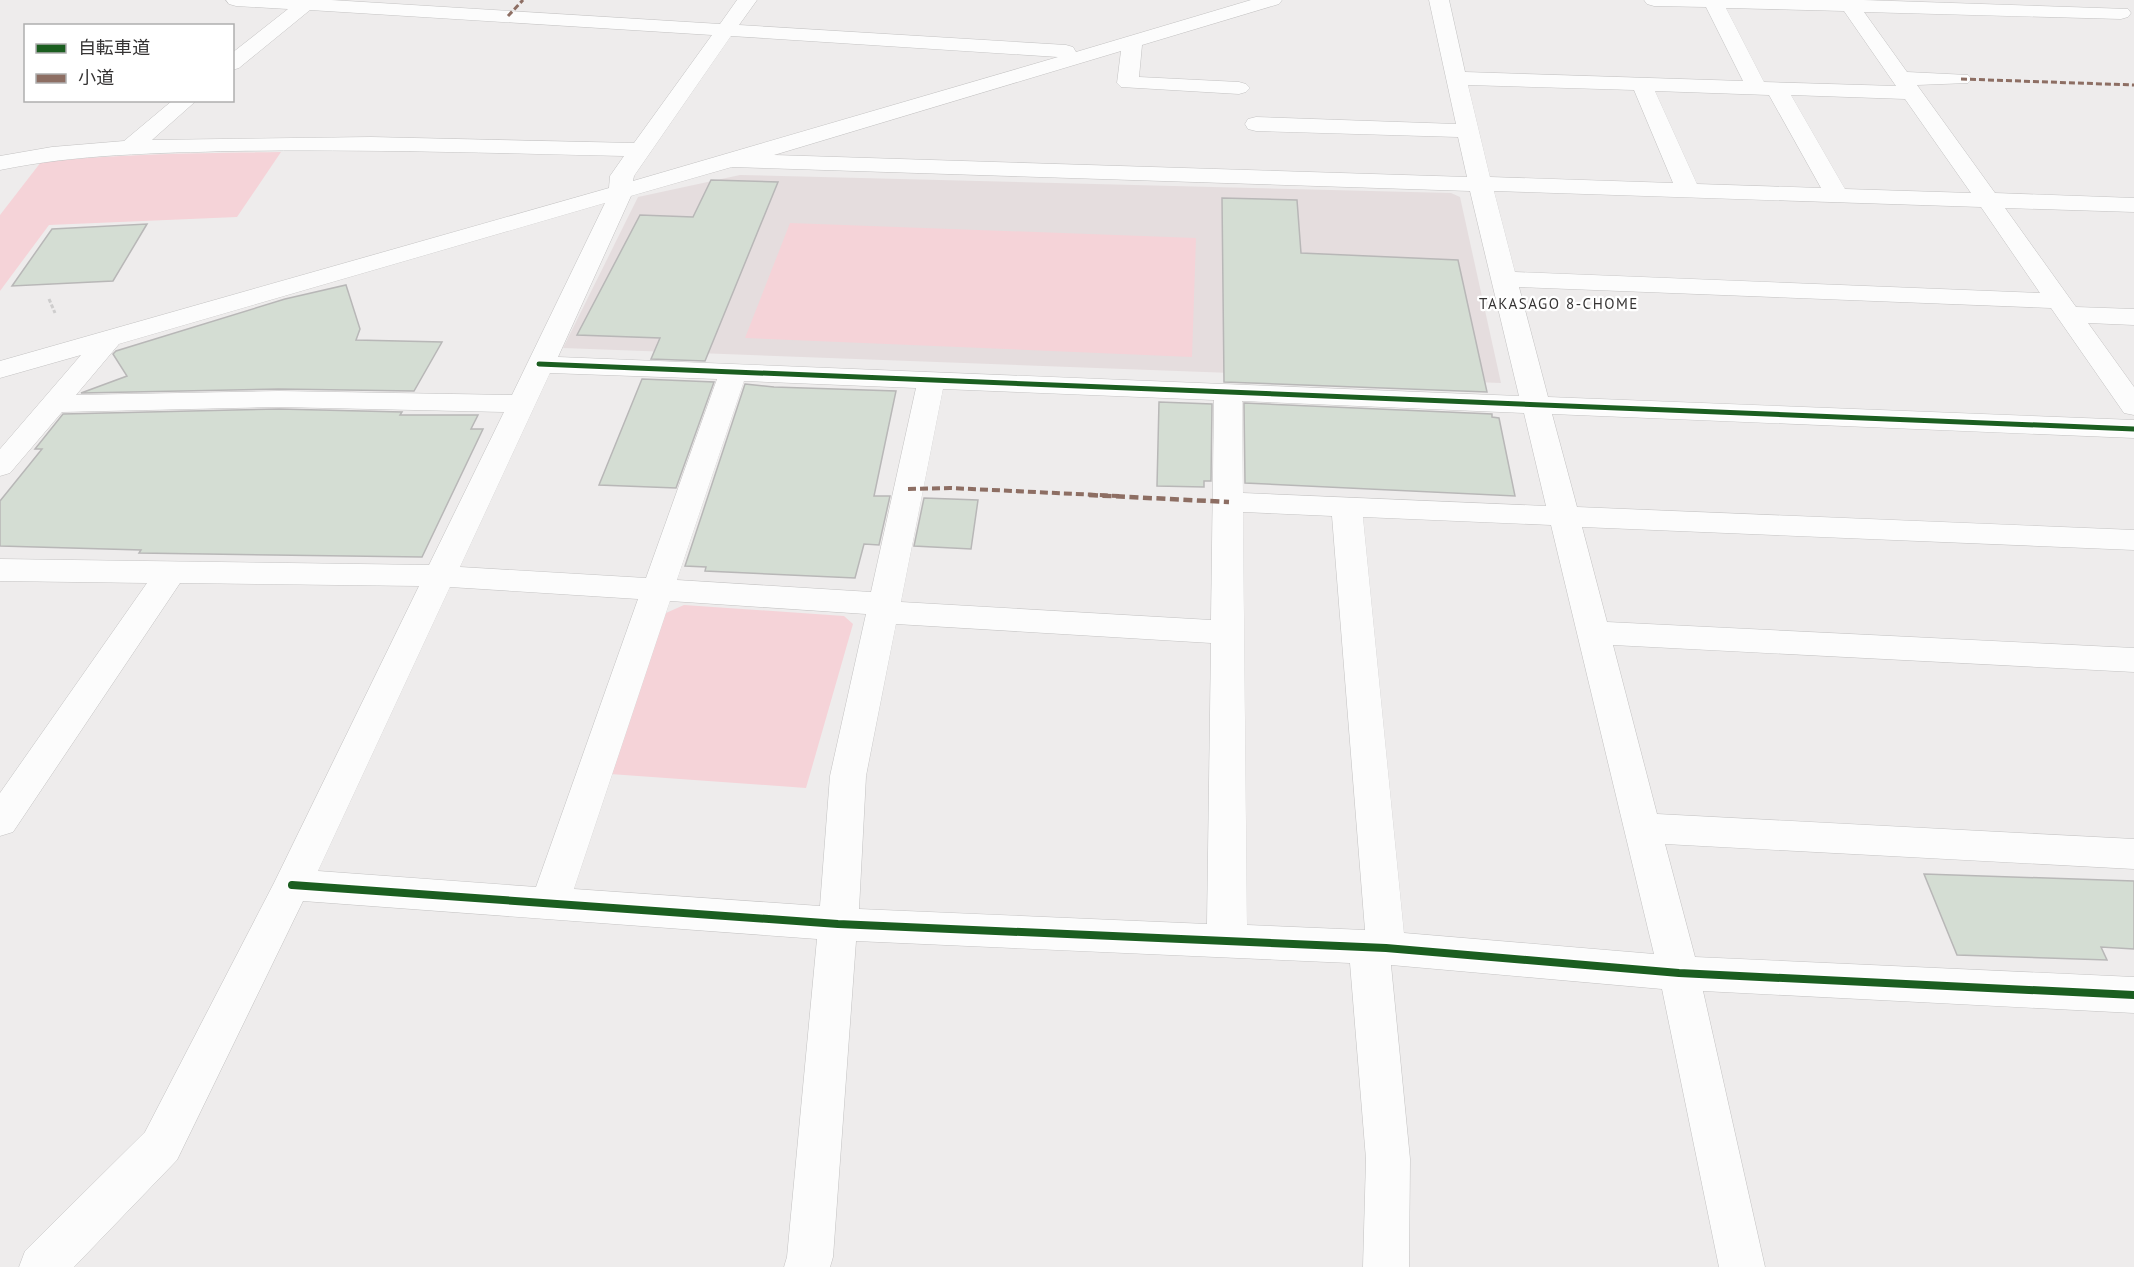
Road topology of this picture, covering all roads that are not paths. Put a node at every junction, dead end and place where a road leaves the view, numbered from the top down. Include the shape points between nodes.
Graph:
1 (236, 0) edge
2 (747, 0) edge
3 (1272, 0) edge
4 (1439, 0) edge
5 (1654, 0) edge
6 (2103, 0) edge
7 (308, 2) edge
8 (1713, 2) edge
9 (1849, 3) edge
10 (1187, 4) dead end
11 (1216, 17) junction
12 (2127, 17) edge
13 (725, 31) junction
14 (1132, 41) junction
15 (1089, 53) junction
16 (234, 62) edge
17 (1456, 78) junction
18 (1961, 79) dead end
19 (1642, 84) junction
20 (1908, 85) junction
21 (1239, 88) dead end
22 (1767, 88) junction
23 (185, 102) edge
24 (1256, 124) dead end
25 (1468, 131) junction
26 (130, 147) junction
27 (641, 150) junction
28 (731, 160) junction
29 (0, 163) edge
30 (1480, 184) junction
31 (1688, 191) junction
32 (619, 192) junction
33 (1837, 196) junction
34 (1988, 201) junction
35 (2134, 205) edge
36 (1505, 279) junction
37 (2063, 308) junction
38 (2134, 317) edge
39 (110, 338) junction
40 (539, 364) junction
41 (0, 370) edge
42 (733, 372) junction
43 (931, 381) junction
44 (1228, 392) junction
45 (54, 404) junction
46 (520, 404) junction
47 (1536, 404) junction
48 (2134, 407) edge
49 (2134, 429) edge
50 (0, 467) edge
51 (1229, 502) junction
52 (1347, 508) junction
53 (1564, 518) junction
54 (2134, 540) edge
55 (0, 570) edge
56 (170, 573) junction
57 (438, 576) junction
58 (658, 590) junction
59 (884, 608) junction
60 (1226, 632) junction
61 (1594, 633) junction
62 (2134, 660) edge
63 (0, 822) edge
64 (1642, 828) junction
65 (2134, 854) edge
66 (292, 885) junction
67 (550, 902) junction
68 (838, 924) junction
69 (1227, 942) junction
70 (1378, 948) junction
71 (1679, 973) junction
72 (2134, 995) edge
73 (42, 1267) edge
74 (807, 1267) edge
75 (1386, 1267) edge
76 (1742, 1267) edge

1 - 7 street
2 - 13 street
3 - 11 street
4 - 17 street
5 - 8 street
6 - 12 street
7 - 13 street
7 - 16 street
8 - 9 street
8 - 22 street
9 - 12 street
9 - 20 street
10 - 11 street
11 - 14 street
13 - 15 street
13 - 27 street
14 - 15 street
14 - 21 street via 1128,83
15 - 28 street
17 - 19 street
17 - 25 street
18 - 20 street
19 - 22 street
19 - 31 street
20 - 22 street
20 - 34 street
22 - 33 street
23 - 26 street
24 - 25 street
25 - 30 street
26 - 27 street via 289,143
26 - 29 street via 33,155
27 - 32 street via 622,176
28 - 30 street
28 - 32 street
30 - 31 street
30 - 36 street
31 - 33 street
32 - 39 street
32 - 40 street via 618,202
33 - 34 street
34 - 35 street
34 - 37 street
36 - 37 street
36 - 47 street
37 - 38 street
37 - 48 street
39 - 41 street
39 - 45 street
40 - 42 street
40 - 46 street
42 - 43 street
42 - 58 street
43 - 44 street
43 - 59 street
44 - 47 street
44 - 51 street
45 - 46 street via 279,399
45 - 50 street
46 - 57 street
47 - 49 street
47 - 53 street
51 - 52 street
51 - 60 street
52 - 53 street
52 - 70 street
53 - 54 street
53 - 61 street
55 - 56 street
56 - 57 street
56 - 63 street
57 - 58 street
57 - 66 street
58 - 59 street
58 - 67 street
59 - 60 street
59 - 68 street via 848,776
60 - 69 street
61 - 62 street
61 - 64 street
64 - 65 street
64 - 71 street
66 - 67 street
66 - 73 street via 161,1146
67 - 68 street
68 - 69 street
68 - 74 street
69 - 70 street
70 - 71 street
70 - 75 street via 1388,1159
71 - 72 street
71 - 76 street

